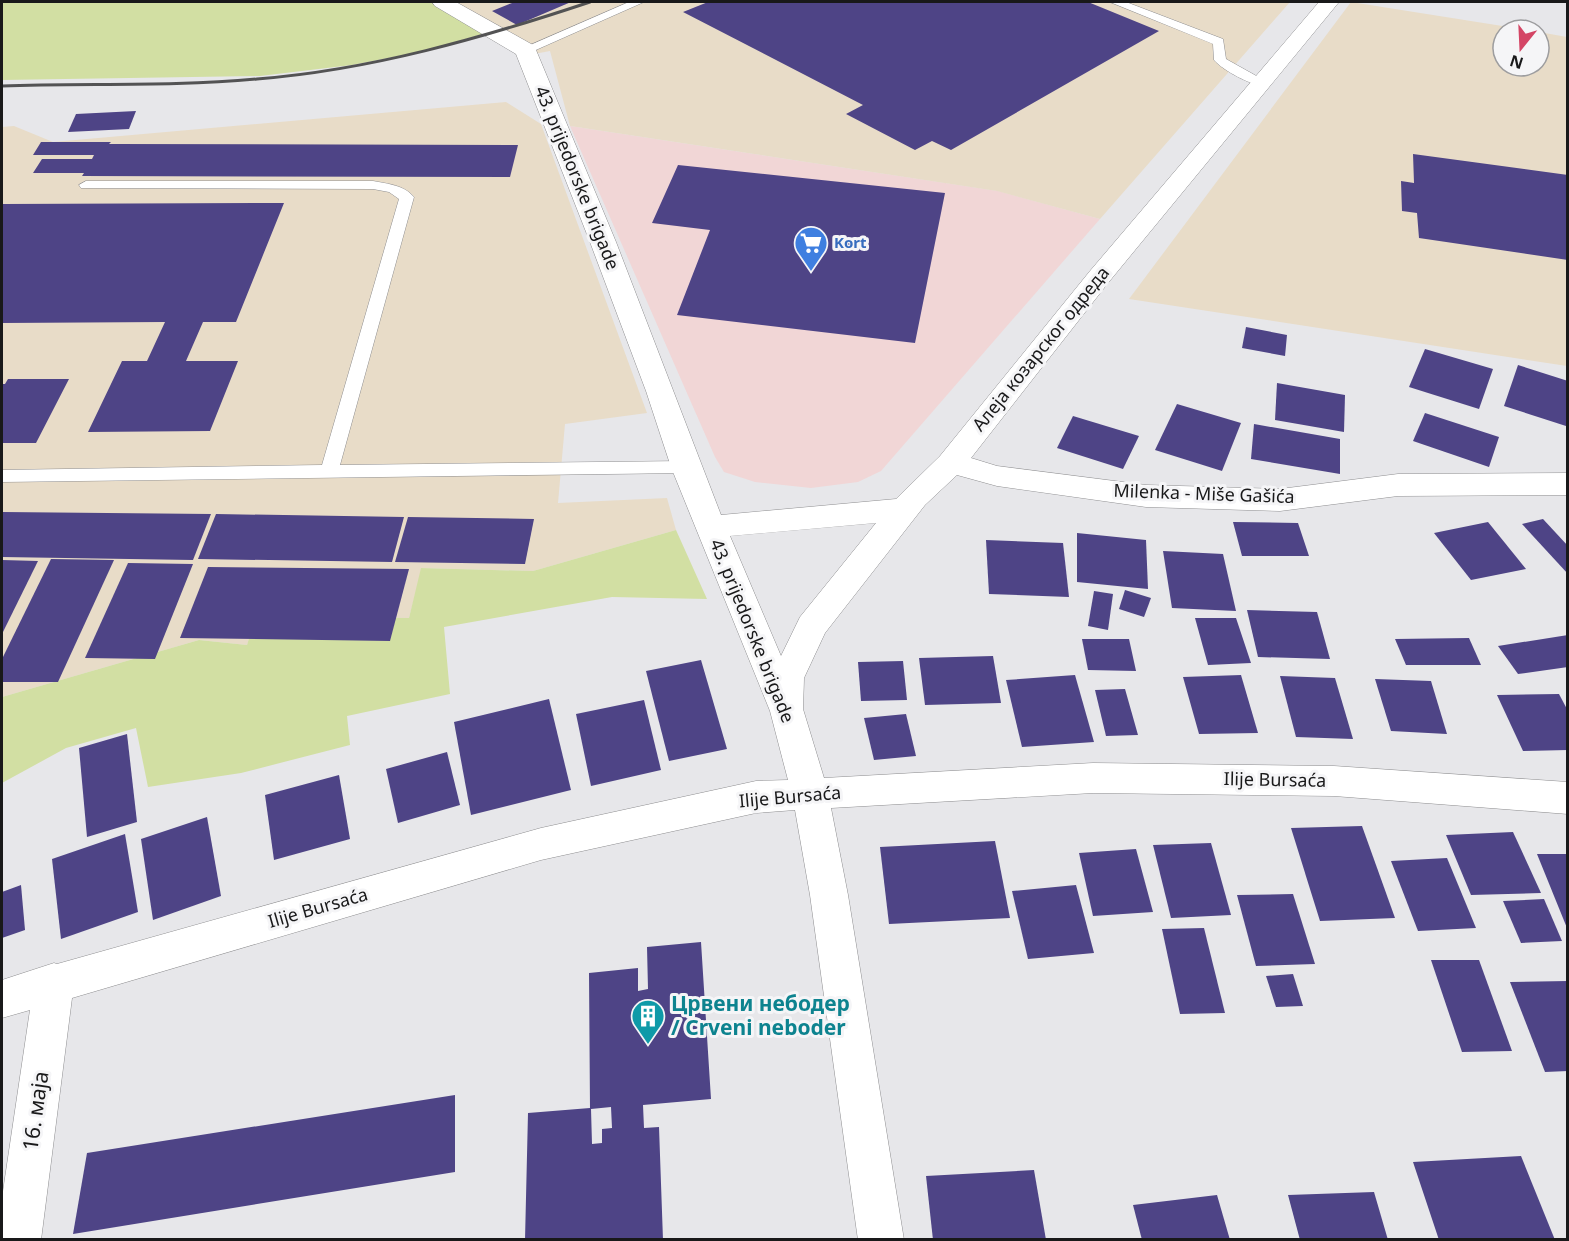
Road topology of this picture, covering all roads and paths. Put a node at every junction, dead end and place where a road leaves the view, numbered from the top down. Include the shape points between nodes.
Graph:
1 (442, 2) edge
2 (638, 2) edge
3 (1116, 2) edge
4 (1329, 2) edge
5 (525, 50) junction
6 (1263, 83) junction
7 (86, 185) dead end
8 (951, 463) junction
9 (686, 467) junction
10 (329, 471) junction
11 (2, 476) edge
12 (1568, 484) edge
13 (904, 509) junction
14 (711, 526) junction
15 (787, 711) junction
16 (810, 794) junction
17 (1568, 798) edge
18 (54, 982) junction
19 (2, 999) edge
20 (18, 1239) edge
21 (881, 1239) edge

1 - 5 street
2 - 5 lane
3 - 6 lane via 1219,42 1220,60
4 - 6 street, Алеја козарског одреда
5 - 9 street, 43. prijedorske brigade via 607,252
6 - 8 street, Алеја козарског одреда via 1099,277
7 - 10 lane via 374,185 407,197
8 - 12 street, Milenka - Miše Gašića via 997,476 1146,496 1280,500 1398,485
8 - 13 street, Алеја козарског одреда
9 - 10 lane
9 - 14 street, 43. prijedorske brigade
10 - 11 lane
13 - 14 street
13 - 15 street, Алеја козарског одреда via 812,626 787,678
14 - 15 street, 43. prijedorske brigade
15 - 16 street, 43. prijedorske brigade
16 - 17 street, Ilije Bursaća via 1093,778 1334,781
16 - 18 street, Ilije Bursaća via 756,796 541,844
16 - 21 street, 43. prijedorske brigade
18 - 19 street, Ilije Bursaća
18 - 20 street, 16. маја

